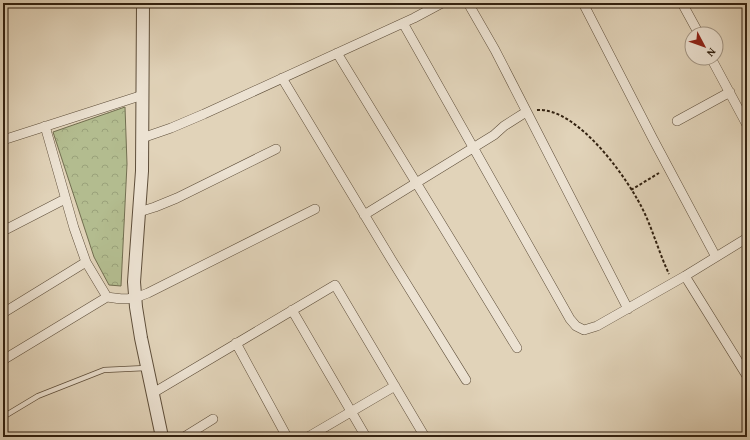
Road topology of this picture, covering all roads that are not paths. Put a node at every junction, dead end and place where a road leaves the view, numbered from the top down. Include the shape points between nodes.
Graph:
1 (143, 3) edge
2 (442, 3) edge
3 (468, 3) edge
4 (583, 3) edge
5 (682, 3) edge
6 (403, 23) junction
7 (694, 26) edge
8 (337, 53) junction
9 (715, 66) edge
10 (282, 78) junction
11 (730, 92) junction
12 (142, 95) junction
13 (526, 112) junction
14 (677, 120) dead end
15 (747, 125) edge
16 (45, 126) junction
17 (142, 138) junction
18 (3, 140) edge
19 (473, 148) junction
20 (276, 149) dead end
21 (417, 184) junction
22 (65, 199) junction
23 (315, 209) dead end
24 (138, 212) junction
25 (364, 215) junction
26 (3, 231) edge
27 (747, 238) edge
28 (716, 257) junction
29 (86, 262) junction
30 (685, 276) junction
31 (107, 297) junction
32 (136, 298) junction
33 (628, 309) junction
34 (292, 310) junction
35 (3, 313) edge
36 (236, 343) junction
37 (517, 348) dead end
38 (3, 360) edge
39 (743, 361) edge
40 (147, 368) junction
41 (747, 376) edge
42 (466, 380) dead end
43 (395, 386) junction
44 (153, 393) junction
45 (351, 412) junction
46 (3, 416) edge
47 (213, 419) dead end
48 (162, 437) edge
49 (184, 437) edge
50 (287, 437) edge
51 (308, 437) edge
52 (366, 437) edge
53 (425, 437) edge

1 - 12 street
2 - 6 street
3 - 13 street
4 - 28 street
5 - 7 street
6 - 8 street
6 - 19 street
8 - 10 street
8 - 21 street
9 - 11 street
10 - 17 street via 191,120
10 - 25 street
11 - 14 street
11 - 15 street
12 - 16 street
12 - 17 street
13 - 19 street
13 - 33 street
16 - 18 street
16 - 22 street
17 - 24 street
19 - 21 street
19 - 33 street via 576,326 584,330 597,326
20 - 24 street via 177,198
21 - 25 street
21 - 37 street
22 - 26 street
22 - 29 street
23 - 32 street
24 - 32 street via 134,275
25 - 42 street
27 - 28 street
28 - 30 street
29 - 31 street
29 - 35 street
30 - 33 street
30 - 39 street
31 - 32 street via 123,300
31 - 38 street
32 - 40 street
34 - 36 street
34 - 43 street via 335,284
34 - 45 street
36 - 44 street
36 - 50 street
39 - 41 street
40 - 44 street
40 - 46 lane via 104,370 38,396
43 - 45 street
43 - 53 street
44 - 48 street
45 - 51 street
45 - 52 street
47 - 49 street

